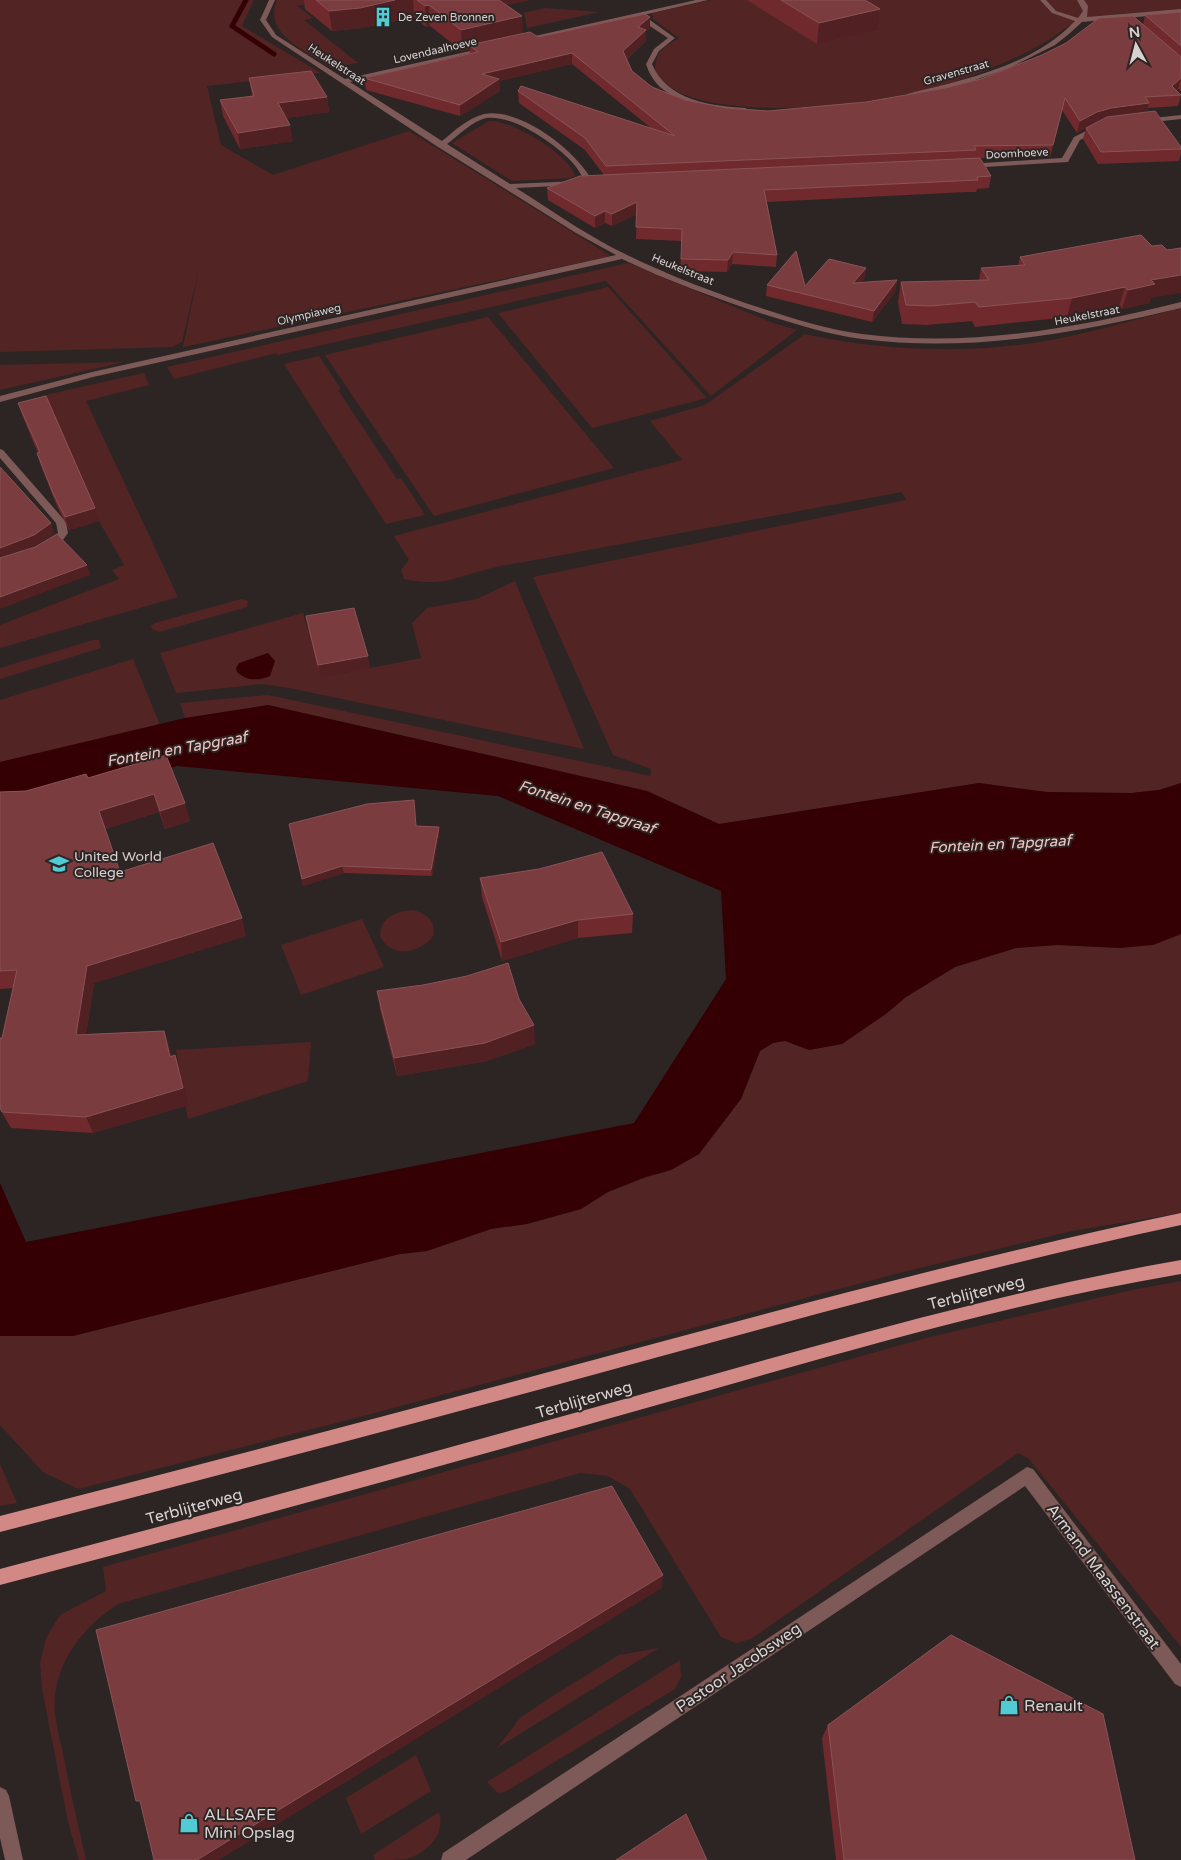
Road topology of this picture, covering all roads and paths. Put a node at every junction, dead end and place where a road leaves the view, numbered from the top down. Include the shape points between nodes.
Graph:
1 (272, 0) edge
2 (705, 0) edge
3 (1044, 0) edge
4 (1080, 0) edge
5 (1181, 11) edge
6 (638, 15) junction
7 (1124, 16) junction
8 (1078, 20) junction
9 (1132, 23) edge
10 (508, 43) edge
11 (490, 47) edge
12 (345, 81) junction
13 (901, 97) edge
14 (753, 111) edge
15 (1181, 117) edge
16 (1134, 122) edge
17 (1105, 126) edge
18 (440, 145) junction
19 (960, 167) edge
20 (589, 182) junction
21 (598, 182) edge
22 (508, 186) junction
23 (624, 256) junction
24 (1181, 305) edge
25 (0, 399) edge
26 (0, 452) edge
27 (40, 550) edge
28 (1181, 1219) edge
29 (1181, 1267) edge
30 (1027, 1475) joint
31 (0, 1524) edge
32 (0, 1577) edge
33 (1181, 1678) edge
34 (0, 1796) edge
35 (14, 1860) edge
36 (450, 1860) edge

1 - 12 street, Heukelstraat via 263,20 274,36
2 - 6 street
3 - 8 street via 1054,12
4 - 8 street via 1086,11
5 - 7 street
6 - 10 street
6 - 14 street via 672,38 656,50 649,64 656,79 664,86 677,95 706,105
7 - 8 street
7 - 9 street
8 - 13 street, Gravenstraat via 1068,32 1039,52 1003,68 940,89
11 - 12 street, Lovendaalhoeve
12 - 18 street, Heukelstraat
15 - 16 street
17 - 19 street, Doomhoeve via 1077,139 1066,160
18 - 20 street via 480,118 499,117 558,145 583,168
18 - 22 street, Heukelstraat
20 - 21 street
20 - 22 street
22 - 23 street, Heukelstraat
23 - 24 street, Heukelstraat via 739,304 835,331 895,340 1033,335 1075,330
23 - 25 street, Olympiaweg via 100,373
26 - 27 street via 61,522 63,533 56,542
28 - 31 main road, Terblijterweg via 900,1284 293,1450
29 - 32 main road, Terblijterweg via 1068,1289 952,1317
30 - 33 street, Armand Maassenstraat
30 - 36 street, Pastoor Jacobsweg
34 - 35 street

